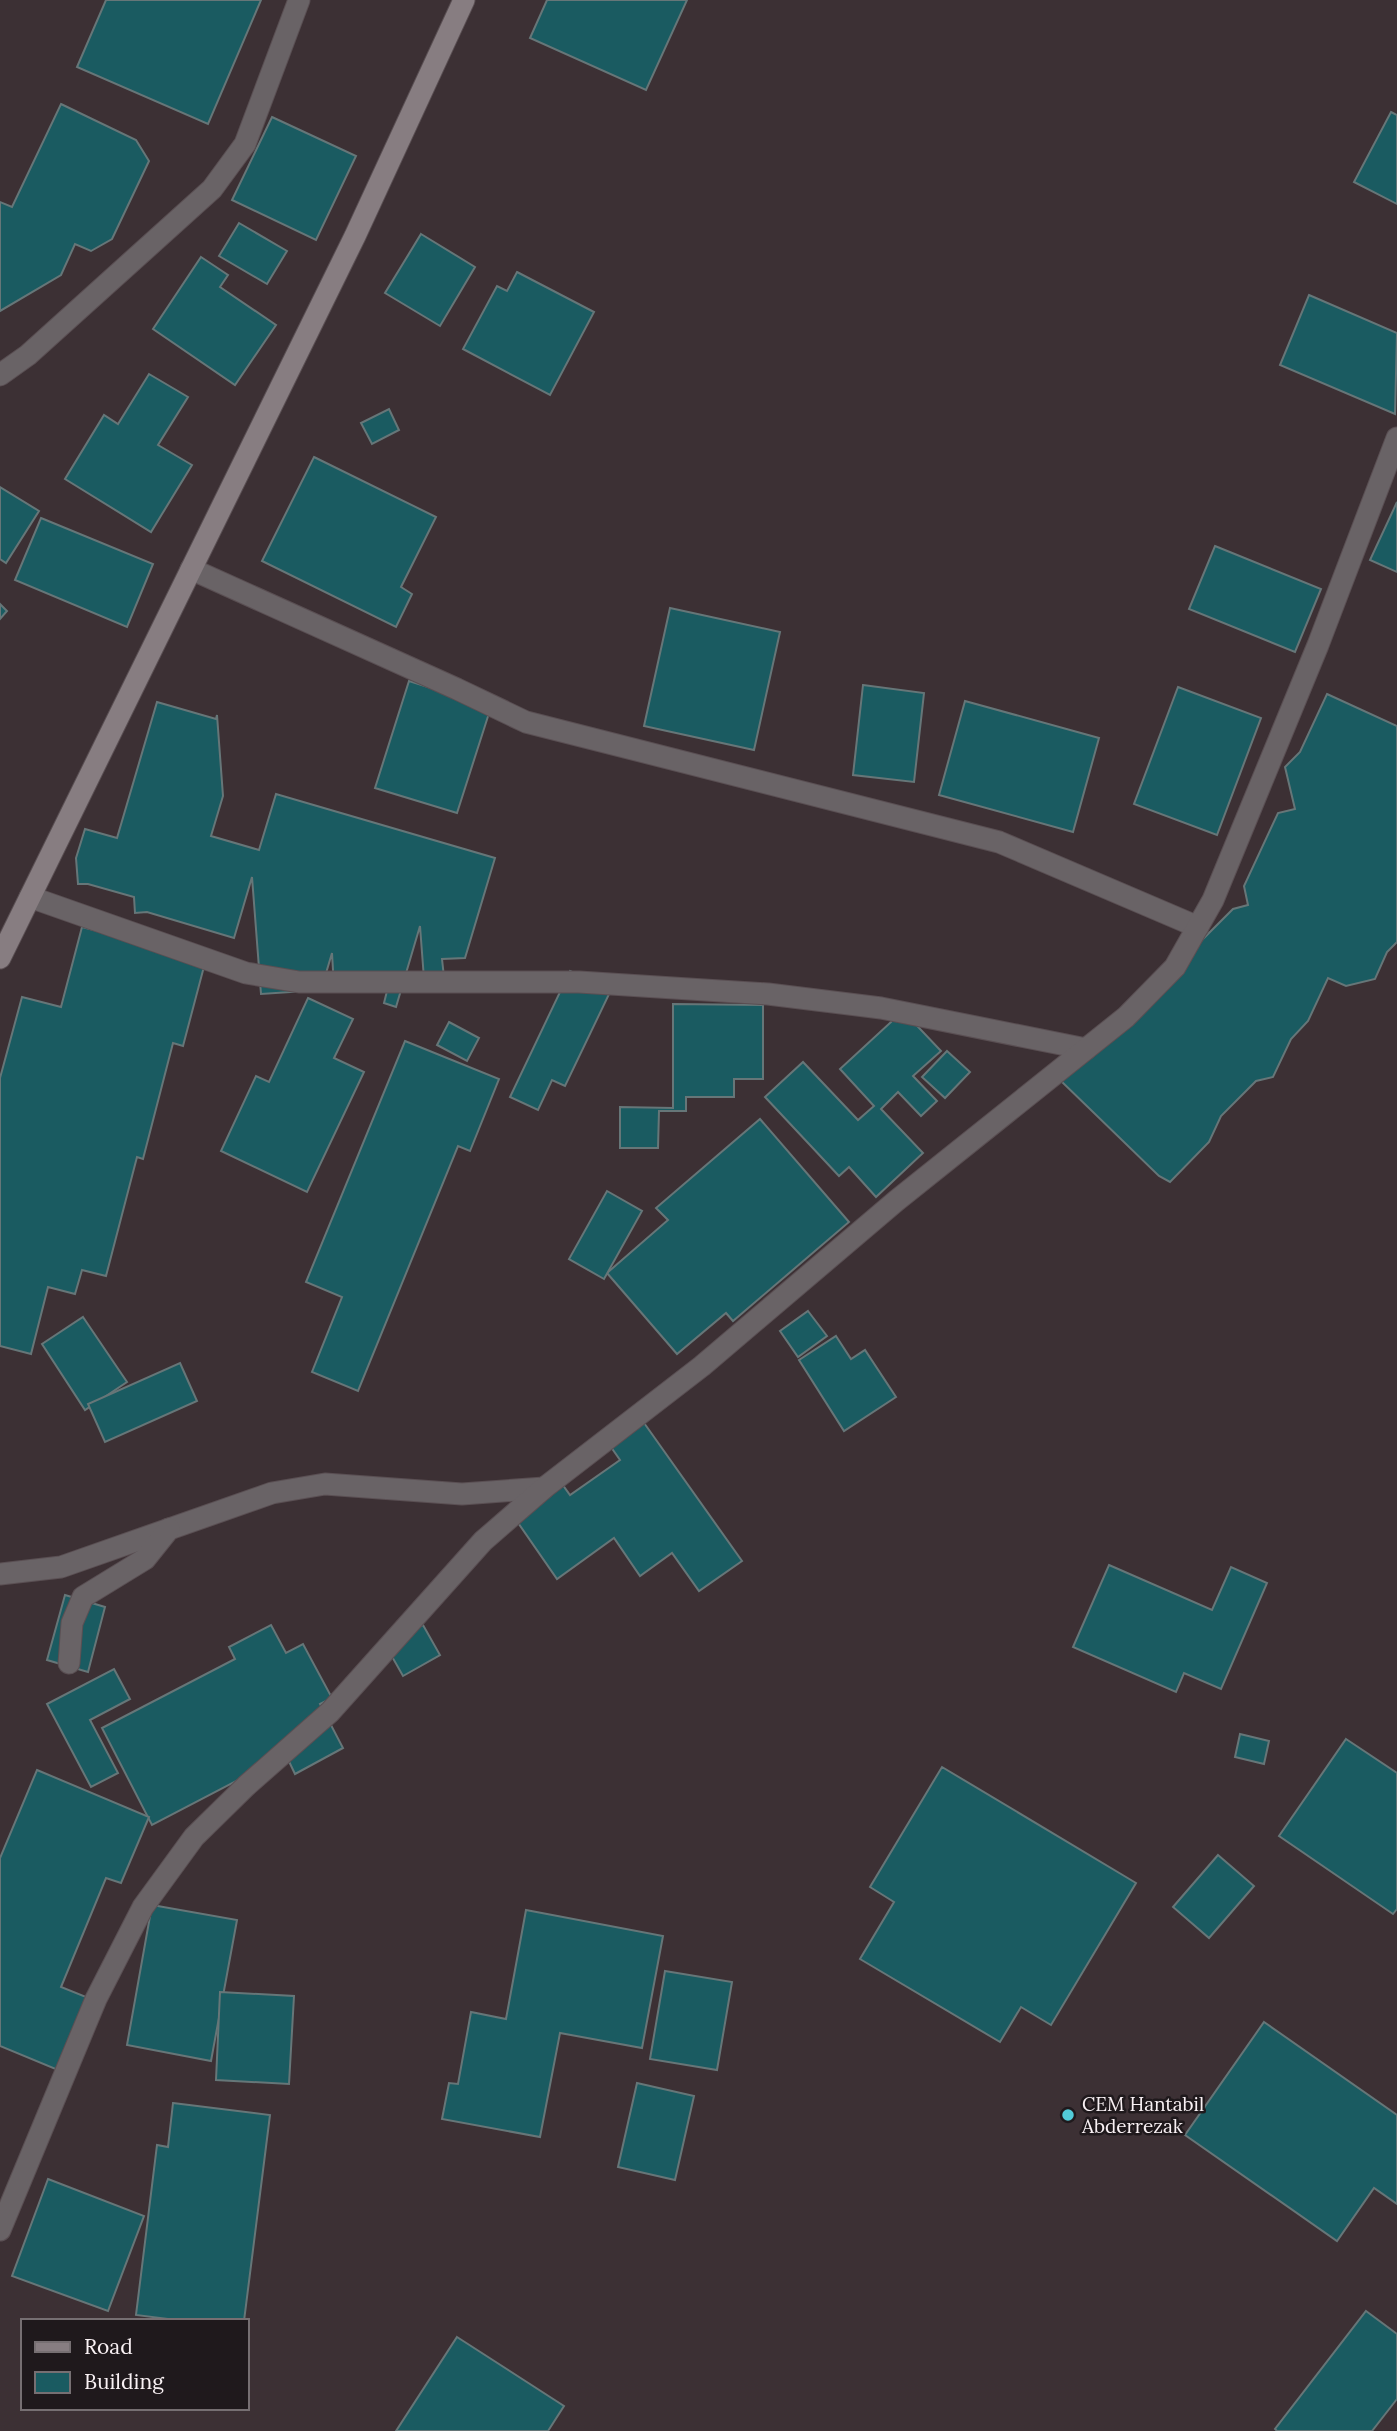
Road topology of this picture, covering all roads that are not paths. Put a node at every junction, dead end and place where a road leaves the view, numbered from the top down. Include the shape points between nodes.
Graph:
1 (299, 0) edge
2 (464, 0) edge
3 (0, 375) edge
4 (1397, 438) edge
5 (191, 569) junction
6 (30, 897) junction
7 (1198, 927) junction
8 (0, 958) edge
9 (1086, 1049) junction
10 (544, 1488) junction
11 (170, 1528) junction
12 (0, 1574) edge
13 (69, 1663) dead end
14 (0, 2230) edge

1 - 3 street via 245,144 212,189
2 - 5 main road via 349,248
4 - 7 street via 1318,645
5 - 6 main road
5 - 7 street via 526,722 999,842
6 - 8 main road
6 - 9 street via 246,973 299,982 579,982 768,994 881,1008
7 - 9 street via 1175,967 1126,1017
9 - 10 street via 896,1201 702,1366
10 - 11 street via 462,1494 325,1484 272,1493
10 - 14 street via 483,1541 330,1712 194,1837 143,1907 96,1999
11 - 12 street via 61,1567
11 - 13 street via 145,1559 83,1597 72,1623

